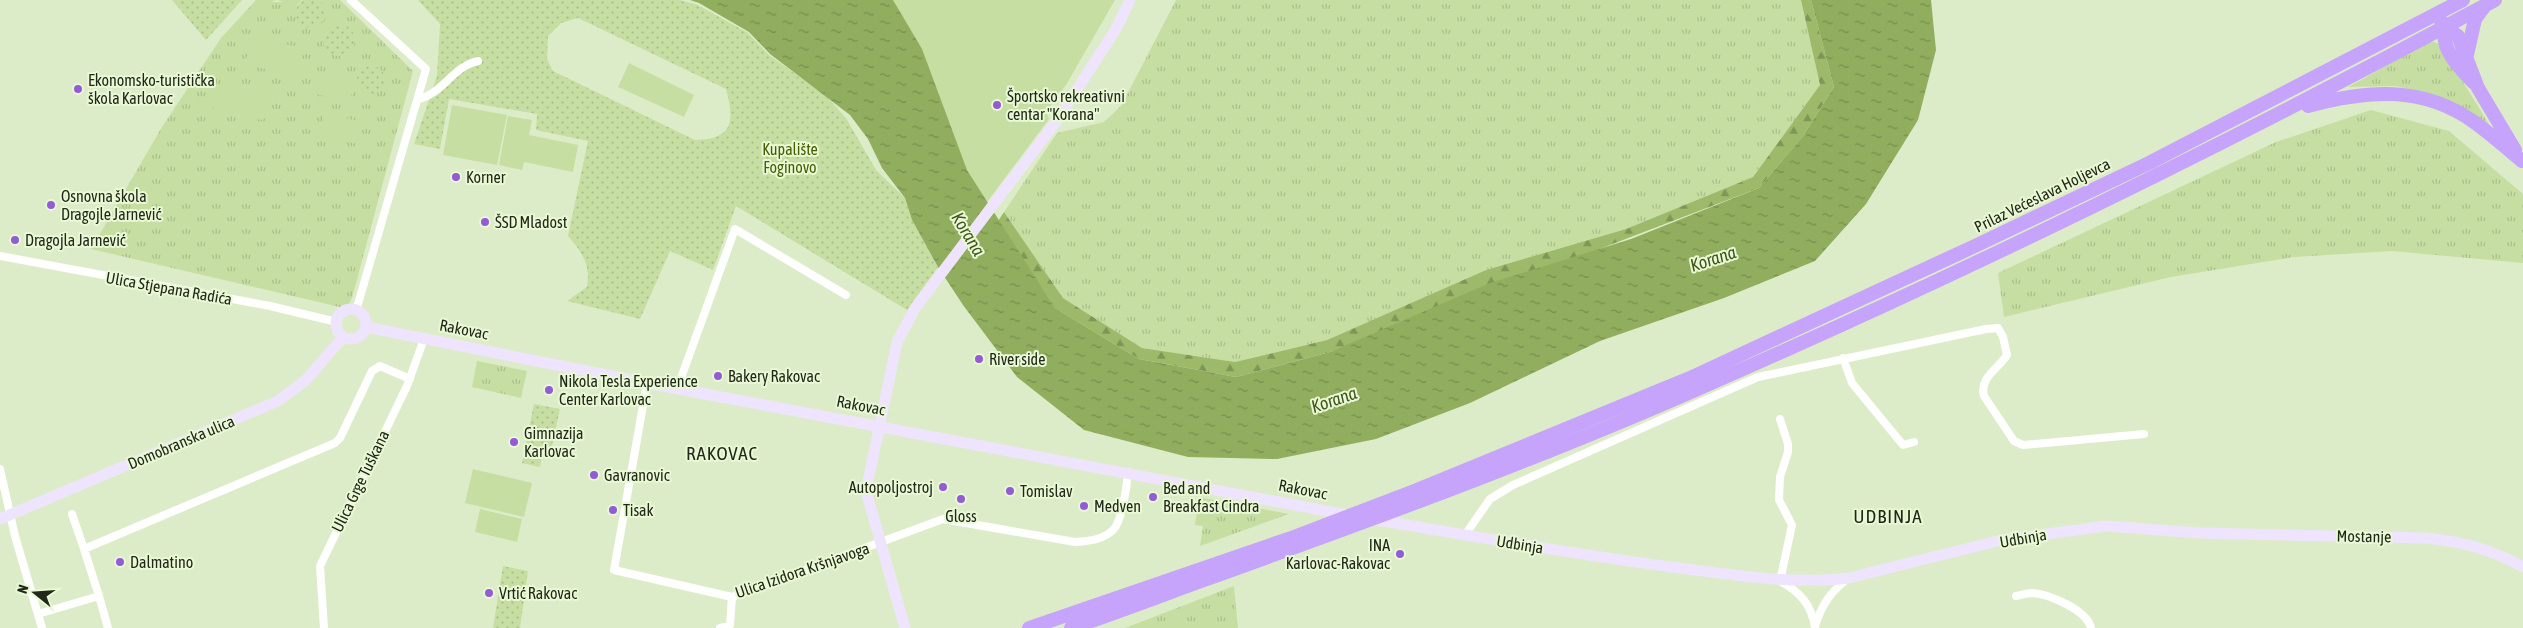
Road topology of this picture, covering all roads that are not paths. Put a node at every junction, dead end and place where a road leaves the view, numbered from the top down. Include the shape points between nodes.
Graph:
1 (352, 0) edge
2 (1130, 0) edge
3 (2463, 0) edge
4 (2490, 2) edge
5 (2437, 14) junction
6 (2445, 27) junction
7 (2467, 56) junction
8 (478, 61) dead end
9 (2478, 88) junction
10 (418, 99) junction
11 (2284, 113) junction
12 (2522, 162) edge
13 (0, 256) edge
14 (846, 295) dead end
15 (356, 310) junction
16 (337, 322) junction
17 (366, 327) junction
18 (343, 337) junction
19 (424, 339) junction
20 (1843, 358) junction
21 (410, 379) junction
22 (647, 383) junction
23 (678, 388) junction
24 (1641, 398) joint
25 (1780, 419) dead end
26 (878, 426) junction
27 (2144, 434) dead end
28 (1914, 442) dead end
29 (0, 469) edge
30 (1128, 472) junction
31 (72, 514) dead end
32 (5, 516) edge
33 (2200, 533) joint
34 (1465, 535) junction
35 (880, 543) junction
36 (84, 549) junction
37 (2523, 567) edge
38 (1849, 578) junction
39 (1780, 581) junction
40 (99, 596) junction
41 (2016, 596) dead end
42 (732, 597) junction
43 (38, 614) junction
44 (42, 628) edge
45 (108, 628) edge
46 (324, 628) edge
47 (720, 628) edge
48 (905, 628) edge
49 (1029, 628) edge
50 (1071, 628) edge
51 (1815, 628) edge
52 (2091, 628) edge

1 - 10 street via 426,69
2 - 26 main road via 1116,29 1050,131 916,307 896,342
3 - 5 highway, Prilaz Većeslava Holjevca
4 - 6 highway, Prilaz Većeslava Holjevca
4 - 7 highway via 2475,19
5 - 6 highway
5 - 24 highway, Prilaz Većeslava Holjevca via 2208,134 1978,245
6 - 7 highway via 2458,36
6 - 9 highway via 2444,39 2449,52
6 - 11 highway, Prilaz Većeslava Holjevca
7 - 9 highway
8 - 10 street via 464,66 433,95
9 - 12 highway
10 - 15 street
11 - 12 highway via 2344,96 2383,93 2414,96 2462,114
11 - 50 highway, Prilaz Većeslava Holjevca via 1985,260 1646,411 1428,500
13 - 16 street, Ulica Stjepana Radića via 270,306
14 - 23 street via 735,229
15 - 16 main road via 343,312
15 - 17 main road via 364,317
16 - 18 main road via 337,329
17 - 18 main road via 357,338
17 - 19 main road, Rakovac
18 - 32 main road, Domobranska ulica via 306,380 278,401
19 - 21 street, Ulica Grge Tuškana
19 - 22 main road, Rakovac
20 - 27 street via 1998,328 2007,355 1982,388 2014,441 2024,445
20 - 28 street via 1852,383 1903,445
20 - 34 street via 1758,377 1513,485 1490,499
21 - 36 street via 380,366 372,371 335,443
21 - 46 street, Ulica Grge Tuškana via 320,566
22 - 23 main road, Rakovac
22 - 42 street, Ulica Izidora Kršnjavoga via 614,570
23 - 26 main road, Rakovac
24 - 49 highway, Rakovac via 1311,530
25 - 39 street via 1788,452 1780,477 1779,500 1792,525
26 - 30 main road, Rakovac
26 - 35 main road via 866,490
29 - 32 street
30 - 34 main road, Rakovac
30 - 35 street, Ulica Izidora Kršnjavoga via 1114,530 1096,540 1075,542 943,519
31 - 36 street
32 - 43 street
33 - 37 main road, Mostanje via 2426,538 2461,542 2496,553
33 - 38 main road, Udbinja via 2106,526 2033,535
34 - 39 main road, Udbinja
35 - 42 street, Ulica Izidora Kršnjavoga
35 - 48 main road
36 - 40 street
38 - 39 main road, Udbinja
38 - 51 street, Udbinja via 1824,602
39 - 51 street, Udbinja via 1805,600
40 - 43 street
40 - 45 street
41 - 52 street via 2030,593 2048,596 2074,608
42 - 47 street via 730,625
43 - 44 street

